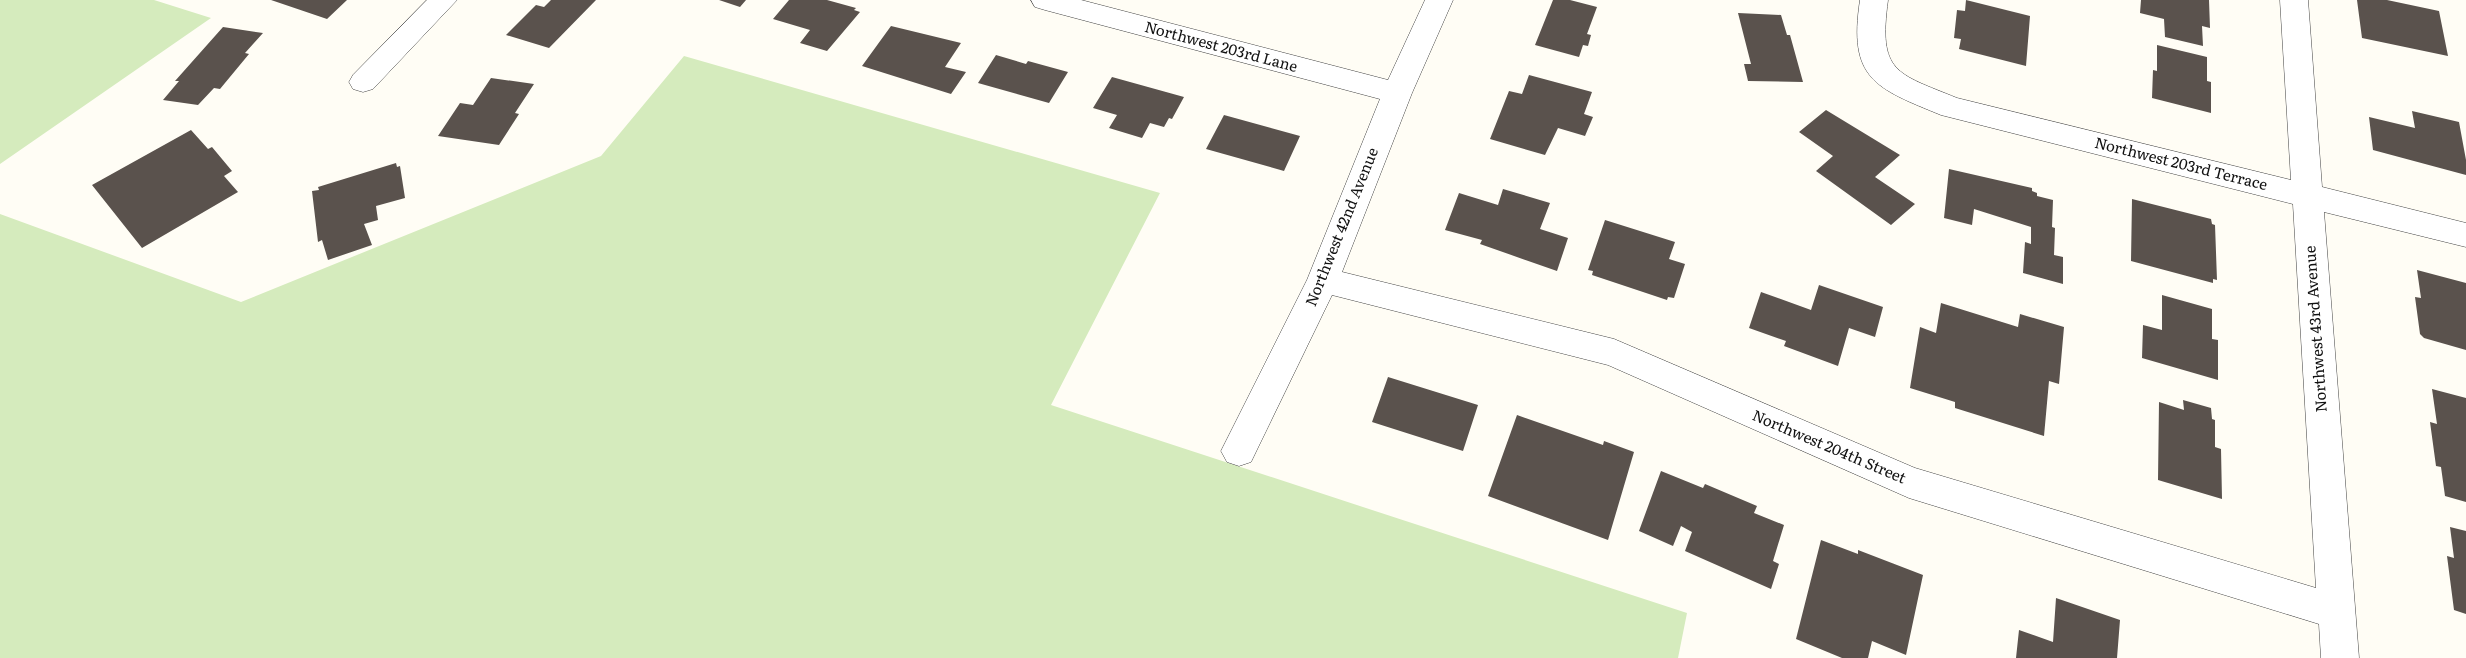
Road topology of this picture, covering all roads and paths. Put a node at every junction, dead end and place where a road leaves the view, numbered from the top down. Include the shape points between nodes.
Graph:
1 (442, 0) edge
2 (1045, 0) edge
3 (1439, 0) edge
4 (1874, 0) edge
5 (2294, 0) edge
6 (363, 82) dead end
7 (1397, 93) junction
8 (2306, 195) junction
9 (2466, 234) edge
10 (1323, 280) junction
11 (1239, 451) dead end
12 (2337, 612) junction
13 (2340, 658) edge

1 - 6 street
2 - 7 street, Northwest 203rd Lane
3 - 7 street, Northwest 42nd Avenue
4 - 8 street, Northwest 203rd Terrace via 1869,29 1877,66 1900,85 1951,107
5 - 8 street, Northwest 43rd Avenue
7 - 10 street, Northwest 42nd Avenue
8 - 9 street, Northwest 203rd Terrace
8 - 12 street, Northwest 43rd Avenue
10 - 11 street, Northwest 42nd Avenue
10 - 12 street, Northwest 204th Street via 1614,353 1909,482
12 - 13 street, Northwest 43rd Avenue

